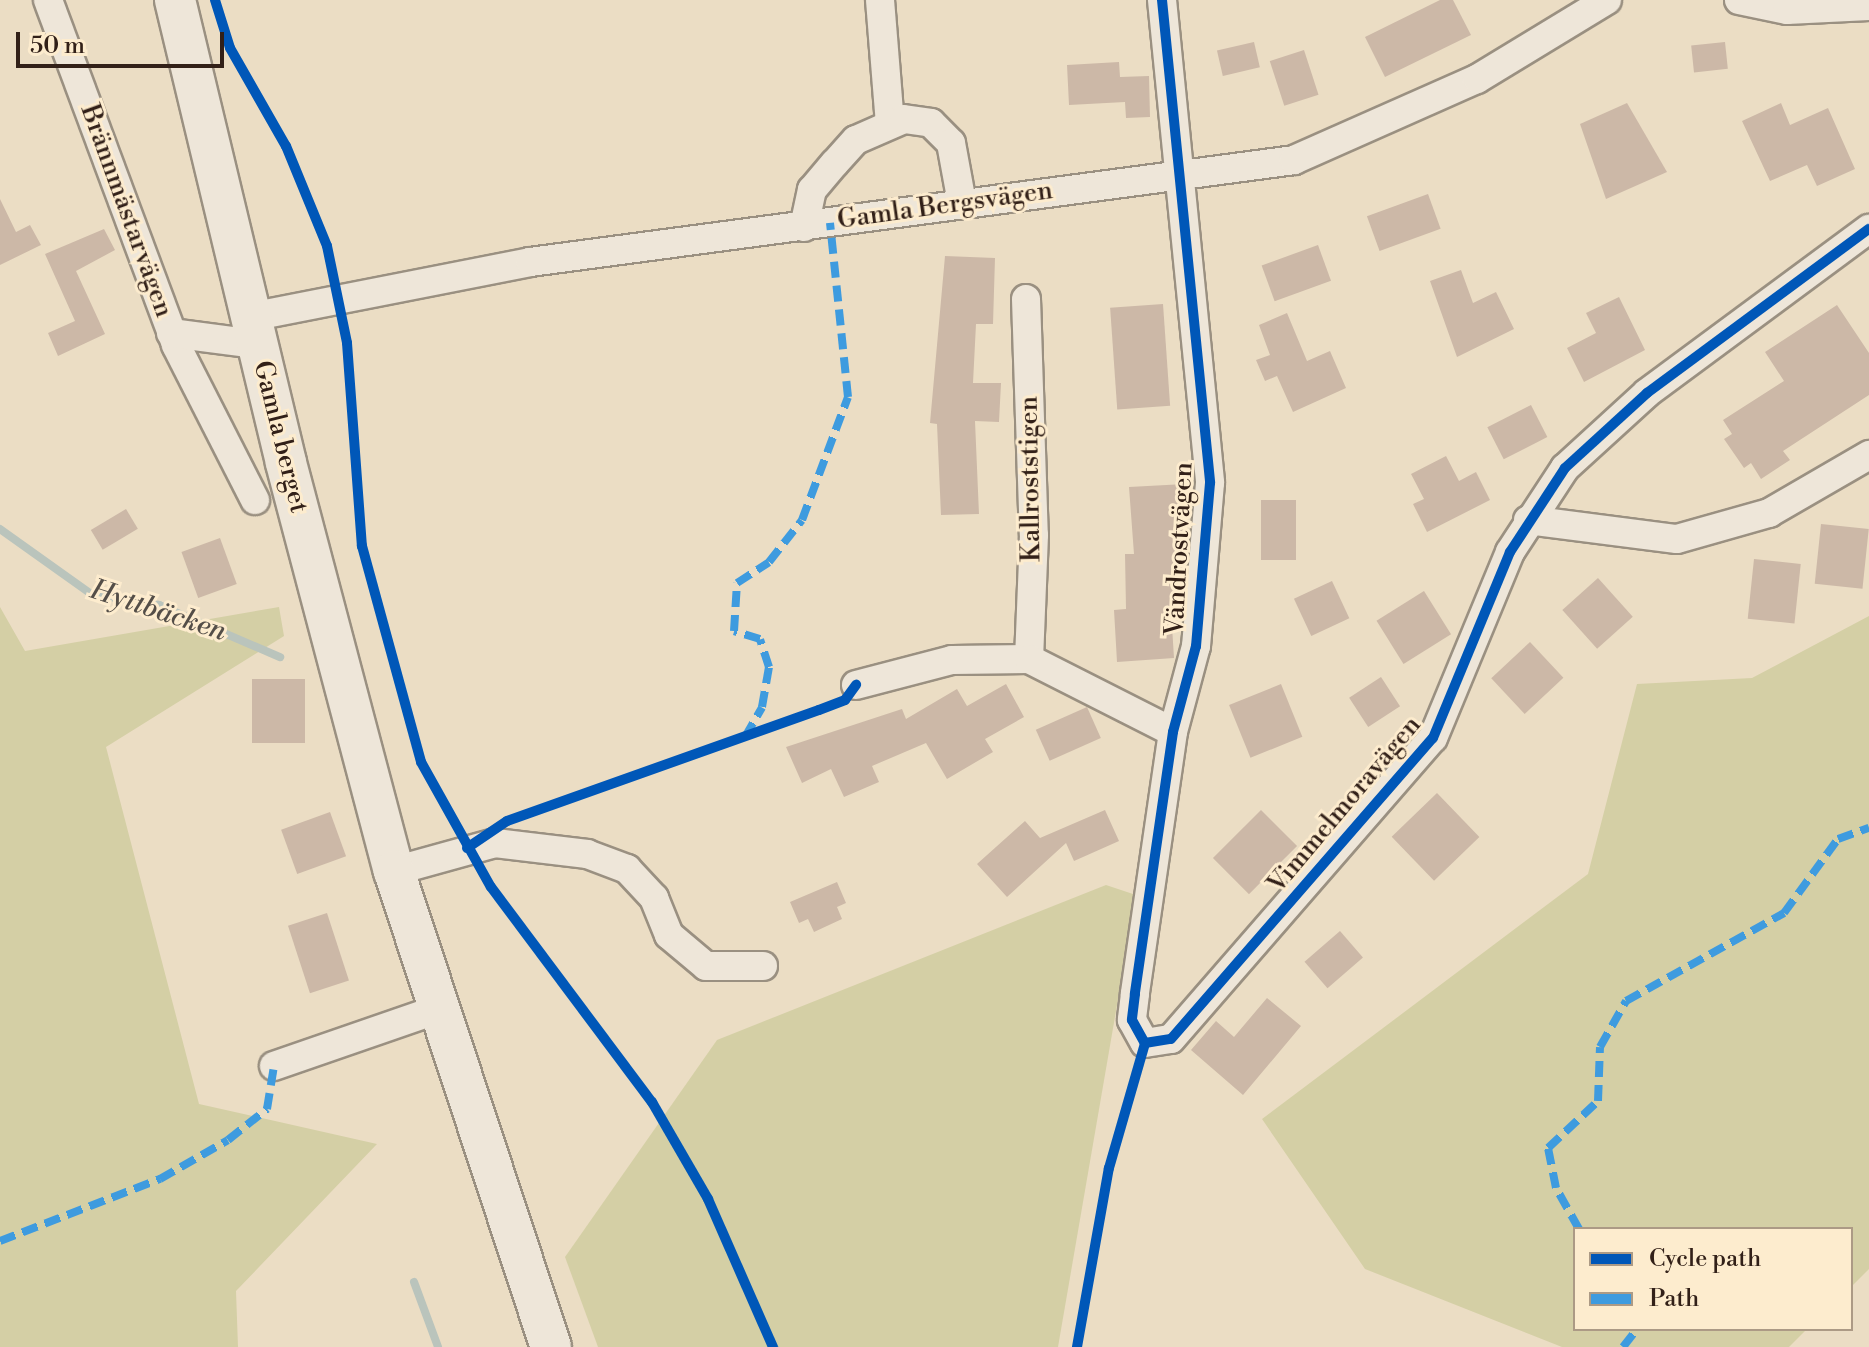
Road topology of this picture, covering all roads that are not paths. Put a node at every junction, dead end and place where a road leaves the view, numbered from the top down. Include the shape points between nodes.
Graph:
1 (48, 0) edge
2 (175, 0) edge
3 (880, 0) edge
4 (1162, 0) edge
5 (1607, 0) edge
6 (1739, 0) edge
7 (1869, 6) edge
8 (890, 124) junction
9 (1181, 174) junction
10 (962, 203) junction
11 (804, 227) junction
12 (1869, 229) edge
13 (1026, 299) dead end
14 (253, 330) junction
15 (171, 333) junction
16 (1869, 455) edge
17 (255, 500) dead end
18 (1528, 520) junction
19 (1029, 659) junction
20 (856, 685) dead end
21 (1173, 732) junction
22 (394, 871) junction
23 (763, 966) dead end
24 (436, 1010) junction
25 (1145, 1043) joint
26 (274, 1066) dead end
27 (551, 1347) edge

1 - 15 street, Brännmästarvägen
2 - 14 main road, Gamla berget
3 - 8 street
4 - 9 street, Vändrostvägen
5 - 9 street, Gamla Bergsvägen via 1477,79 1310,155
6 - 7 street via 1787,10
8 - 10 street via 931,123 951,143
8 - 11 street via 856,140 812,190
9 - 10 street, Gamla Bergsvägen
9 - 21 street, Vändrostvägen via 1210,483 1196,646
10 - 11 street, Gamla Bergsvägen
11 - 14 street, Gamla Bergsvägen via 530,262
12 - 18 street, Vimmelmoravägen via 1647,393 1565,468
13 - 19 street, Kallroststigen via 1034,535
14 - 15 street, Brännmästarvägen
14 - 22 main road, Gamla berget
15 - 17 street, Brännmästarvägen
16 - 18 street via 1769,513 1677,539
18 - 25 street, Vimmelmoravägen via 1433,738 1171,1039
19 - 20 street via 952,660
19 - 21 street
21 - 25 street, Vändrostvägen via 1132,1020
22 - 23 street via 495,843 587,854 627,869 654,898 669,935 706,966
22 - 24 main road, Gamla berget
24 - 26 street
24 - 27 main road, Gamla berget

